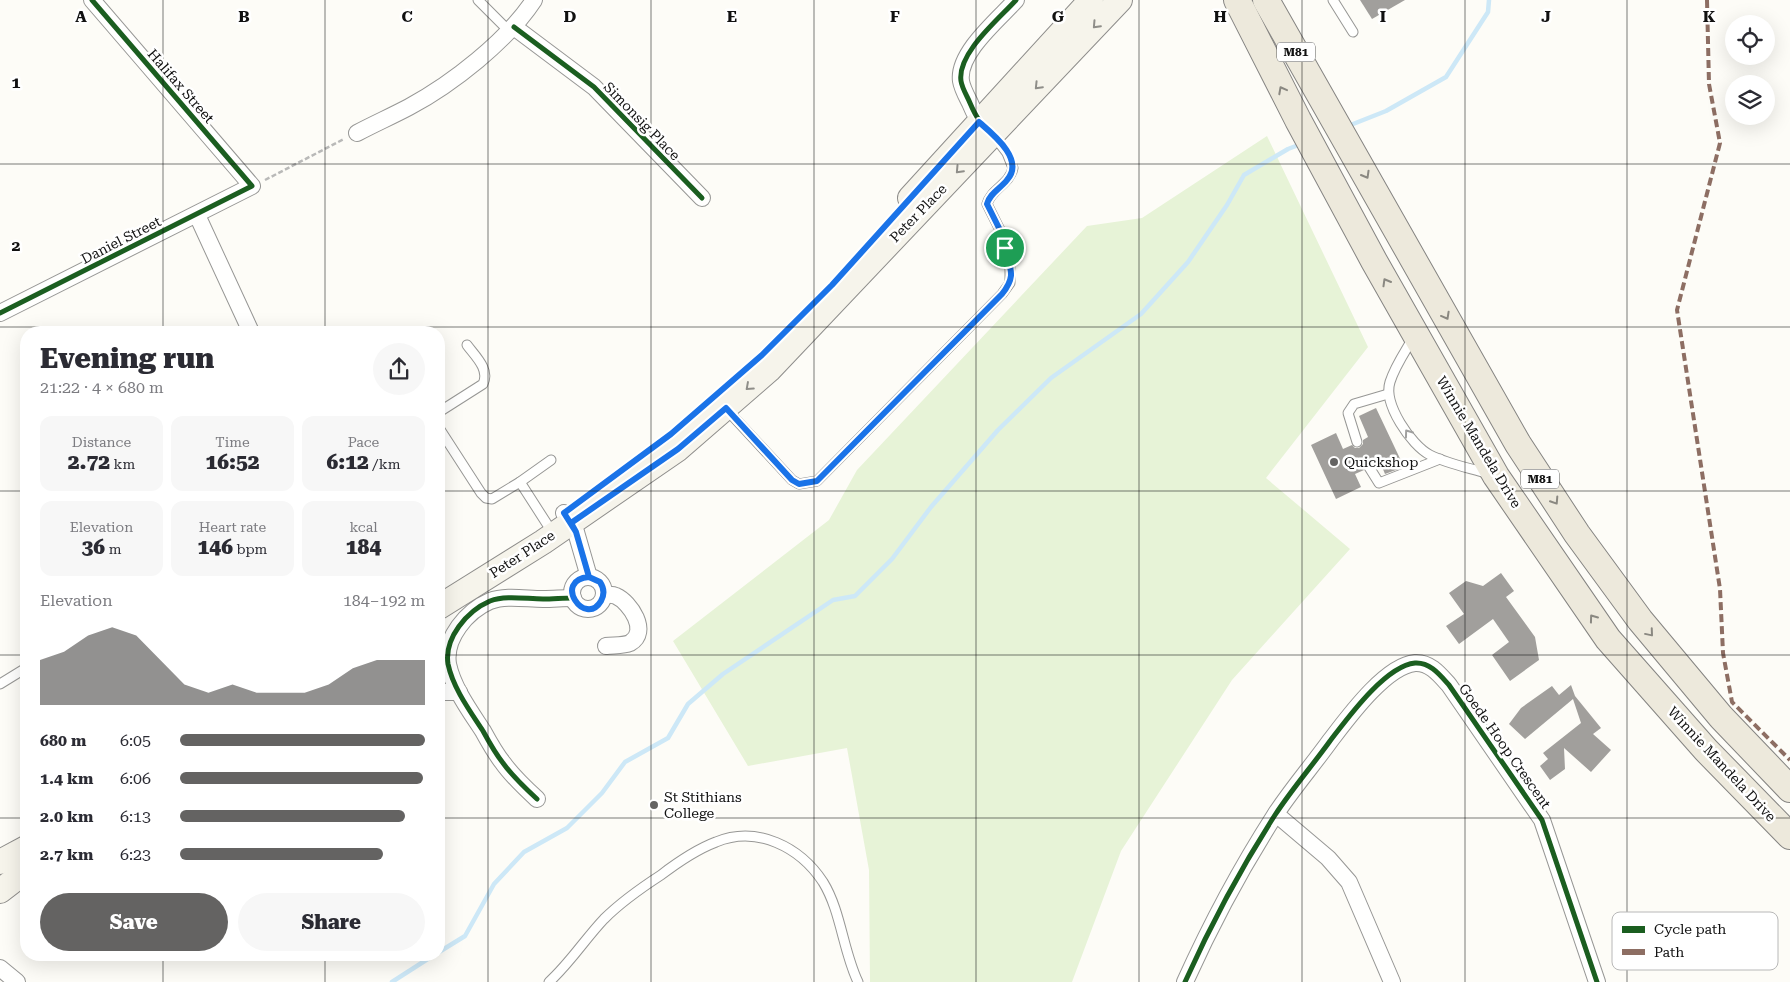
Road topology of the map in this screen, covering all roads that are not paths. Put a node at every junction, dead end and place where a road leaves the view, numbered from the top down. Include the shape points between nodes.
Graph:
1 (92, 0) edge
2 (478, 0) edge
3 (534, 0) edge
4 (1016, 0) edge
5 (1091, 0) edge
6 (1120, 0) edge
7 (1222, 0) edge
8 (1237, 0) edge
9 (1266, 0) edge
10 (1333, 0) edge
11 (512, 29) junction
12 (1353, 32) dead end
13 (1267, 61) junction
14 (985, 128) junction
15 (357, 133) road end
16 (252, 186) joint
17 (702, 198) dead end
18 (197, 215) junction
19 (0, 313) edge
20 (248, 326) edge
21 (1416, 333) junction
22 (467, 345) dead end
23 (1388, 394) junction
24 (720, 403) junction
25 (445, 408) edge
26 (445, 437) edge
27 (1357, 442) dead end
28 (1440, 459) junction
29 (551, 460) dead end
30 (1369, 467) dead end
31 (1496, 476) junction
32 (520, 482) junction
33 (561, 520) junction
34 (589, 577) junction
35 (445, 590) edge
36 (604, 594) junction
37 (573, 598) junction
38 (445, 603) edge
39 (606, 646) dead end
40 (448, 663) junction
41 (445, 668) edge
42 (20, 672) edge
43 (0, 684) edge
44 (445, 692) edge
45 (459, 692) junction
46 (1790, 789) edge
47 (537, 799) dead end
48 (1276, 814) junction
49 (1790, 836) edge
50 (20, 851) edge
51 (0, 862) edge
52 (20, 868) edge
53 (20, 876) edge
54 (0, 880) edge
55 (0, 891) edge
56 (0, 968) edge
57 (17, 982) edge
58 (549, 982) edge
59 (858, 982) edge
60 (1185, 982) edge
61 (1392, 982) edge
62 (1597, 982) edge

1 - 16 street, Halifax Street
2 - 11 lane
3 - 11 street
4 - 14 street via 979,39 966,59 961,81
5 - 14 main road, Peter Place
6 -> 14 main road, Peter Place
7 - 13 main road
8 - 13 main road, Winnie Mandela Drive / M81
9 -> 46 main road, M81 via 1518,444 1577,534 1640,620 1721,717
10 - 12 lane
11 - 15 street via 434,92
11 - 17 street, Simonsig Place via 594,87
21 -> 13 main road, Winnie Mandela Drive / M81
14 - 24 main road, Peter Place via 769,370
14 - 24 lane via 1007,153 1013,168 1007,181 991,195 987,204 1001,232 1010,268 1010,283 1002,294 817,481 799,484 792,480
16 - 18 street, Daniel Street
18 - 19 street, Daniel Street
18 - 20 street
21 - 23 lane via 1394,372
21 - 31 main road, Winnie Mandela Drive / M81
22 - 25 lane via 485,370 486,377 483,384
23 - 27 lane via 1354,404 1351,408 1348,413
28 -> 23 lane via 1428,454 1410,437 1396,416
24 - 33 main road, Peter Place via 682,446
26 - 32 lane via 486,498 492,499
28 - 30 lane via 1379,483
28 - 31 lane
29 - 32 lane
49 -> 31 main road, Winnie Mandela Drive / M81 via 1706,750 1608,639
32 - 33 lane
33 - 34 street via 576,532
33 - 35 main road, Peter Place
33 - 38 main road, Peter Place via 524,554
34 - 36 street via 600,582
34 - 37 street via 575,583
36 - 37 street via 598,605 589,608 577,604
36 - 39 street via 617,596 627,603 636,617 638,630 628,644
37 - 40 street via 492,600 461,623 451,642
40 - 41 street
40 - 45 street
42 - 43 lane
44 - 45 street
45 - 47 street via 503,763
48 - 60 street, Goede Hoop Crescent via 1209,930
48 - 61 street via 1328,858 1349,882
48 - 62 street, Goede Hoop Crescent via 1361,702 1395,672 1415,663 1433,669 1449,685 1542,820
50 - 51 main road
52 - 54 main road
53 - 55 main road
56 - 57 street
58 - 59 lane via 604,919 632,894 692,852 716,841 754,836 778,842 800,855 820,878 838,919

